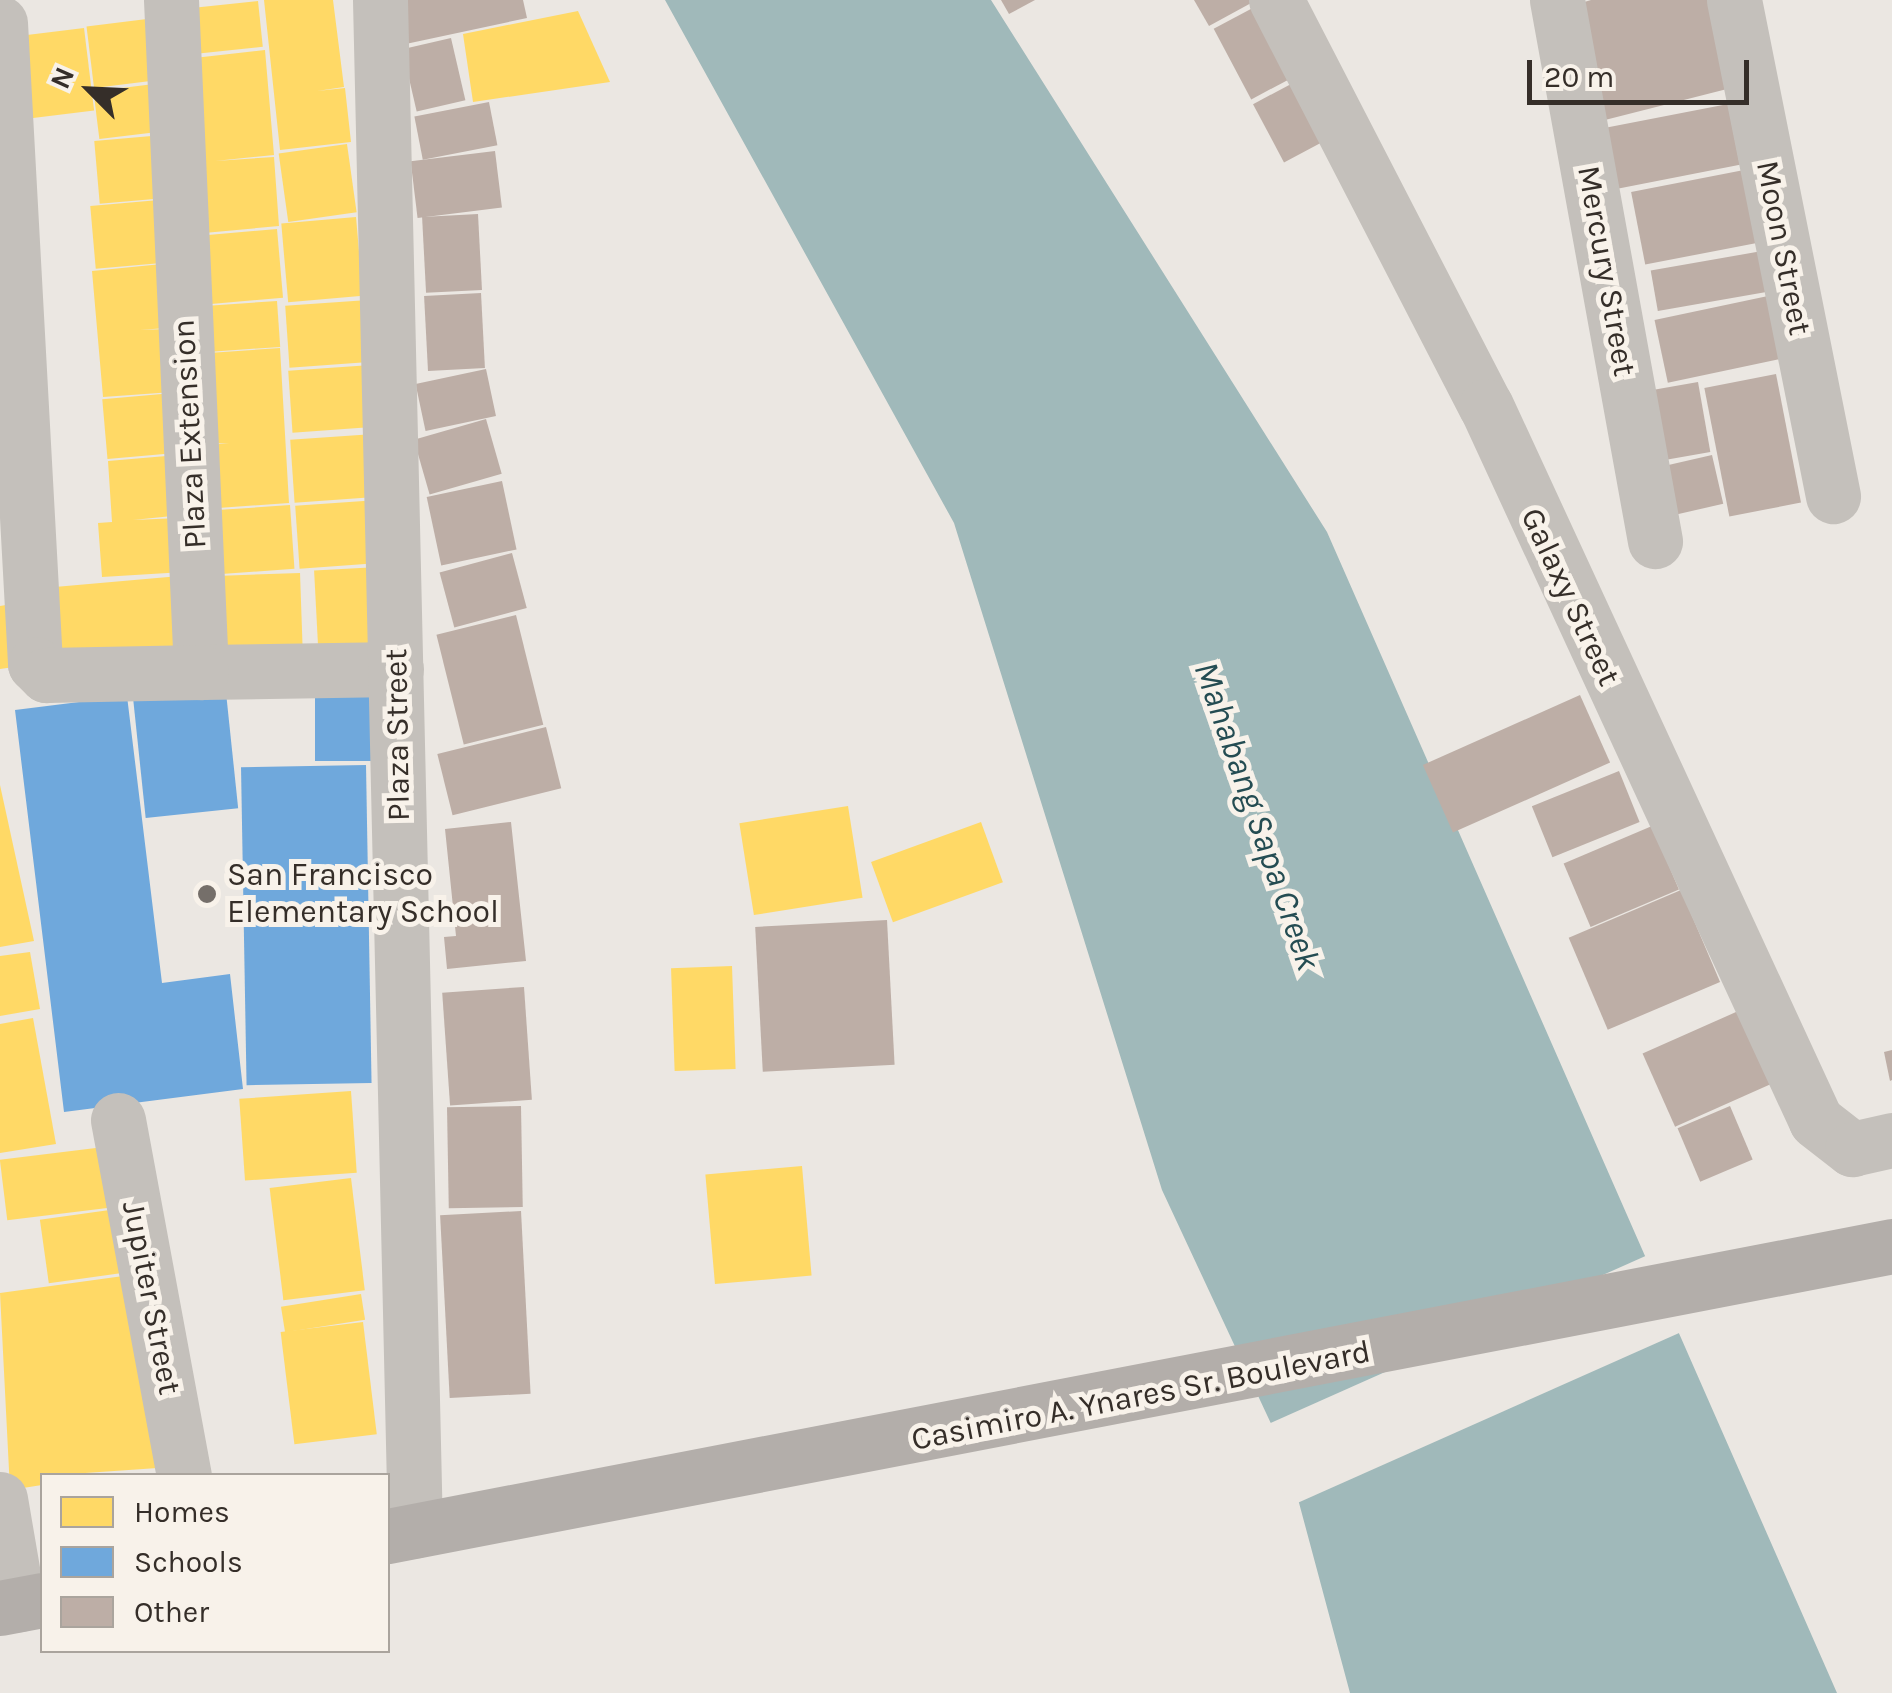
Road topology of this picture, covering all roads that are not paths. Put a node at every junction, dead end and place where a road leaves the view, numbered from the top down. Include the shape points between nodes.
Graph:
1 (170, 0) edge
2 (380, 0) edge
3 (1276, 0) edge
4 (1557, 0) edge
5 (1734, 0) edge
6 (0, 23) edge
7 (1832, 496) dead end
8 (1656, 541) dead end
9 (396, 669) junction
10 (200, 672) junction
11 (118, 1120) dead end
12 (1892, 1140) edge
13 (1892, 1246) edge
14 (183, 1473) edge
15 (0, 1499) edge
16 (401, 1534) edge
17 (20, 1604) edge

1 - 10 street, Plaza Extension
2 - 9 street, Plaza Street
3 - 12 street, Galaxy Street via 1486,406 1816,1121 1852,1148
4 - 8 street, Mercury Street
5 - 7 street, Moon Street
6 - 10 street via 35,664 46,675
9 - 10 street
9 - 16 street, Plaza Street
11 - 14 street, Jupiter Street
13 - 16 main road, Casimiro A. Ynares Sr. Boulevard via 1060,1412
15 - 17 street

